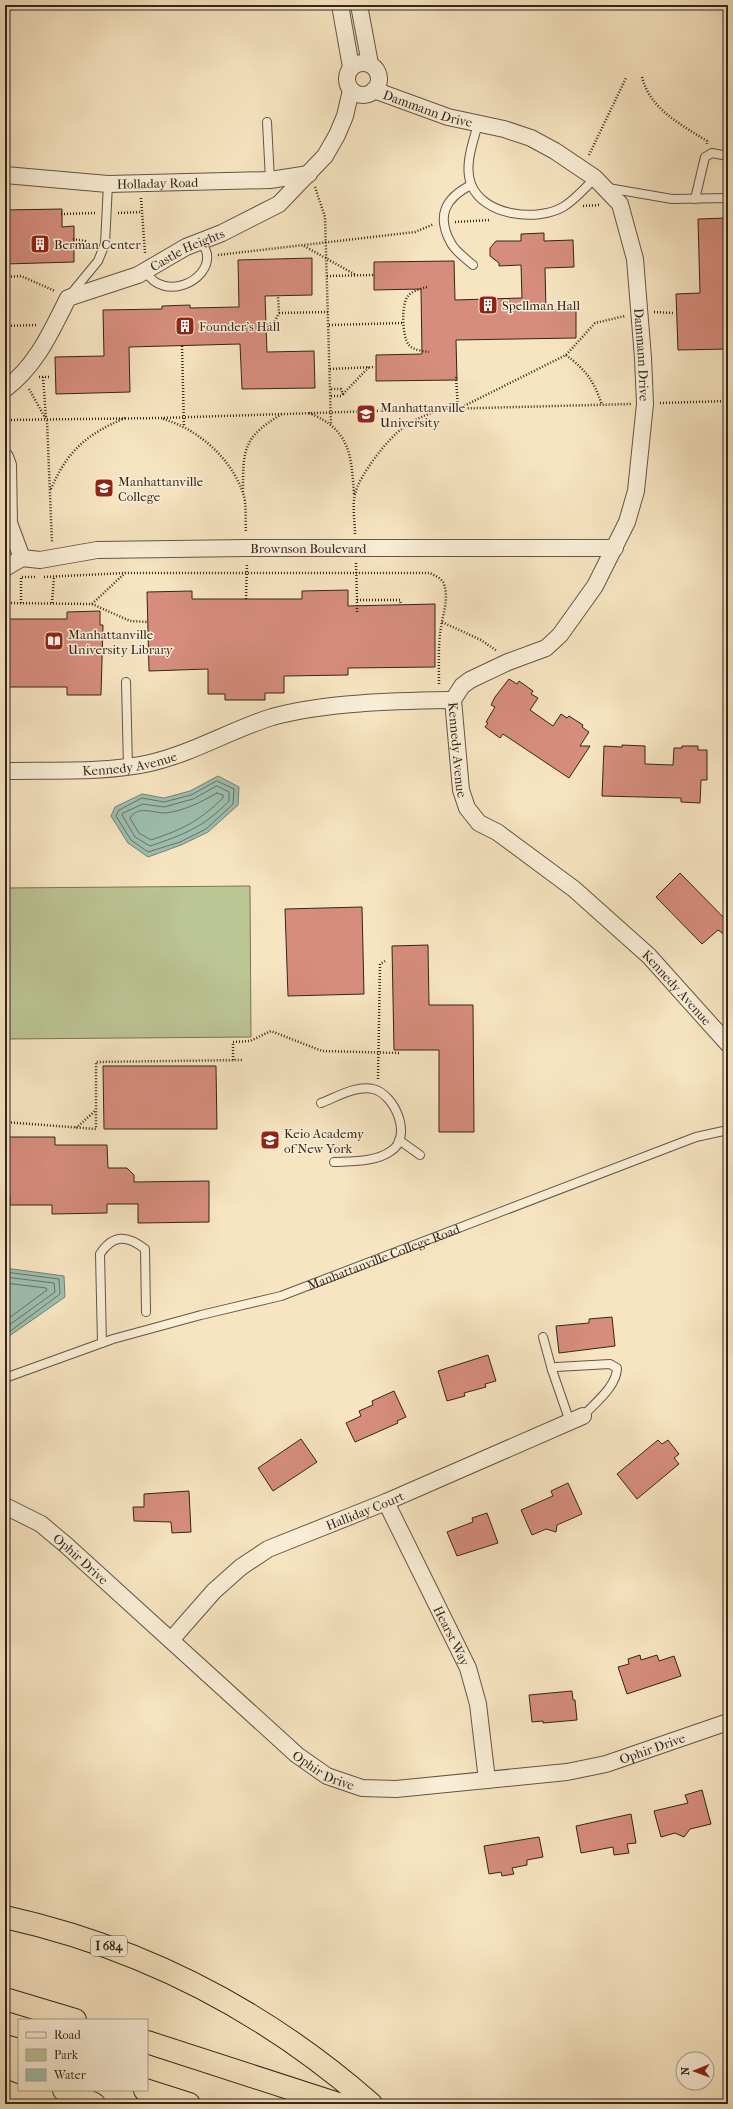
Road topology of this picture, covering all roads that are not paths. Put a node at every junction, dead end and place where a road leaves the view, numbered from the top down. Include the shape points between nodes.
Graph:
1 (340, 5) edge
2 (359, 5) edge
3 (370, 64) junction
4 (351, 67) junction
5 (351, 90) junction
6 (374, 90) junction
7 (267, 122) dead end
8 (478, 124) junction
9 (728, 156) edge
10 (5, 174) edge
11 (309, 174) junction
12 (593, 178) junction
13 (270, 180) junction
14 (108, 184) junction
15 (471, 185) junction
16 (728, 198) edge
17 (695, 199) junction
18 (202, 241) junction
19 (472, 265) dead end
20 (146, 272) junction
21 (68, 298) junction
22 (5, 389) edge
23 (5, 458) edge
24 (7, 523) edge
25 (615, 548) junction
26 (22, 558) junction
27 (5, 568) edge
28 (126, 682) dead end
29 (446, 700) junction
30 (128, 767) junction
31 (5, 771) edge
32 (728, 1044) edge
33 (321, 1103) dead end
34 (728, 1130) edge
35 (399, 1140) junction
36 (420, 1155) dead end
37 (334, 1162) dead end
38 (146, 1312) dead end
39 (542, 1337) dead end
40 (102, 1343) junction
41 (552, 1370) junction
42 (5, 1378) edge
43 (577, 1419) junction
44 (386, 1502) junction
45 (5, 1506) edge
46 (171, 1640) junction
47 (728, 1722) edge
48 (487, 1780) junction
49 (5, 1916) edge
50 (5, 1999) edge
51 (72, 2019) edge
52 (148, 2042) edge
53 (5, 2046) edge
54 (18, 2050) edge
55 (5, 2066) edge
56 (18, 2072) edge
57 (66, 2091) edge
58 (148, 2091) edge
59 (94, 2104) edge
60 (189, 2104) edge
61 (338, 2104) edge
62 (371, 2104) edge

1 - 4 street
2 - 3 street
3 - 4 street via 360,62
3 - 6 street via 379,76
4 - 5 street via 346,76
5 - 6 street via 365,95
5 - 11 street, Castle Heights via 337,135 325,156
6 - 8 street, Dammann Drive via 448,117
7 - 13 lane
8 - 12 street, Dammann Drive via 531,138
8 - 15 lane via 470,155
9 - 17 lane via 717,153 705,157
10 - 14 street, Holladay Road
11 - 13 street, Holladay Road
11 - 18 street, Castle Heights via 279,204
12 - 15 lane via 578,195 562,207 543,214 527,215 491,206
12 - 17 lane via 672,199
12 - 25 street, Dammann Drive via 620,204 635,260 640,312 645,404 636,491 627,522
13 - 14 street, Holladay Road
14 - 21 lane via 105,244 98,261
15 - 19 lane via 451,199 445,209 442,223 451,244
16 - 17 lane
18 - 20 street, Castle Heights via 186,247
18 - 20 lane via 207,256 204,268 188,284 179,287 158,285 150,280
20 - 21 street, Castle Heights
21 - 22 street via 42,349 21,377
23 - 24 street via 8,465
24 - 26 street
25 - 26 street, Brownson Boulevard via 97,550 53,559
25 - 29 street, Dammann Drive via 595,586 560,635 546,648 470,680
26 - 27 street
28 - 30 lane
29 - 30 street, Kennedy Avenue via 411,700 331,707 274,717 246,725 174,756
29 - 32 street, Kennedy Avenue via 461,790 468,808 479,823 497,832 574,889 649,956
30 - 31 street, Kennedy Avenue
33 - 35 lane via 361,1088 378,1092 393,1104 402,1128
34 - 40 lane, Manhattanville College Road via 696,1136 281,1296
35 - 36 lane
35 - 37 lane via 392,1151 379,1157
38 - 40 lane via 144,1249 134,1241 117,1238 106,1245 100,1254
39 - 41 lane
40 - 42 lane, Manhattanville College Road
41 - 43 lane
41 - 43 lane via 556,1367 610,1364 617,1368 617,1374 608,1388
43 - 44 street, Halliday Court
44 - 46 street, Halliday Court via 268,1549 241,1567 214,1591
44 - 48 street, Hearst Way via 468,1668 478,1704
45 - 46 street, Ophir Drive via 41,1524
46 - 48 street, Ophir Drive via 297,1756 328,1776 362,1788 396,1789
47 - 48 street, Ophir Drive via 606,1764 567,1772
49 - 62 highway, I 684 via 82,1938 159,1966 232,2004 289,2039
50 - 51 highway
52 - 61 highway
53 - 54 highway
55 - 56 highway
57 - 59 highway
58 - 60 highway

